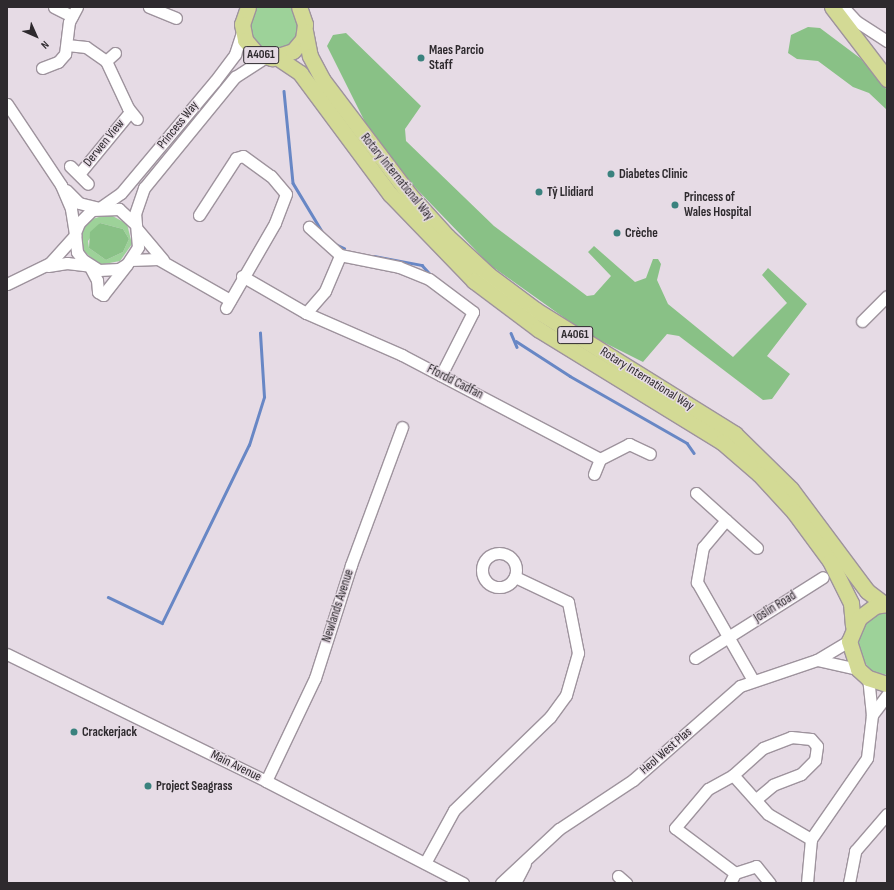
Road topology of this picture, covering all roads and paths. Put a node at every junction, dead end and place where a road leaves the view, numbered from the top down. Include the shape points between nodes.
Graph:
1 (54, 7) edge
2 (149, 7) edge
3 (299, 7) edge
4 (822, 7) edge
5 (832, 7) edge
6 (842, 7) edge
7 (244, 10) edge
8 (74, 12) edge
9 (172, 13) edge
10 (305, 31) junction
11 (242, 32) junction
12 (887, 41) edge
13 (67, 46) junction
14 (115, 53) dead end
15 (272, 57) junction
16 (106, 61) junction
17 (876, 64) junction
18 (54, 76) dead end
19 (887, 79) edge
20 (7, 104) edge
21 (70, 166) dead end
22 (78, 174) junction
23 (88, 184) dead end
24 (61, 185) junction
25 (100, 207) junction
26 (199, 216) dead end
27 (136, 226) junction
28 (309, 227) dead end
29 (75, 234) junction
30 (340, 255) junction
31 (129, 262) junction
32 (165, 262) junction
33 (90, 266) junction
34 (42, 268) junction
35 (242, 276) junction
36 (7, 284) edge
37 (887, 296) edge
38 (306, 313) junction
39 (862, 321) dead end
40 (441, 375) junction
41 (402, 427) dead end
42 (650, 454) dead end
43 (600, 459) junction
44 (594, 474) dead end
45 (696, 493) dead end
46 (726, 520) junction
47 (757, 548) dead end
48 (515, 577) dead end
49 (823, 577) dead end
50 (886, 604) edge
51 (724, 632) junction
52 (851, 634) junction
53 (7, 654) edge
54 (695, 658) dead end
55 (817, 660) junction
56 (863, 674) junction
57 (753, 680) junction
58 (887, 684) edge
59 (887, 695) edge
60 (872, 715) junction
61 (733, 775) junction
62 (266, 781) junction
63 (755, 800) junction
64 (887, 814) edge
65 (811, 839) junction
66 (425, 863) junction
67 (525, 863) junction
68 (733, 878) edge
69 (463, 883) edge
70 (501, 883) edge
71 (515, 883) edge
72 (770, 883) edge
73 (807, 883) edge
74 (849, 883) edge

1 - 8 street
2 - 9 street
3 - 10 main road, A4061
4 - 17 main road
5 - 17 main road via 853,30
6 - 12 street via 856,21
7 - 11 main road, A4061
8 - 13 street
10 - 15 main road, A4061 via 296,48
10 - 50 main road, Rotary International Way / A4061 via 310,56 320,75 404,188 447,236 490,275 536,310 735,434 791,489 868,591
11 - 15 main road, A4061 via 250,48
11 - 25 street, Princess Way via 234,54 215,80 122,193
13 - 16 street, Derwen View via 86,47
13 - 18 street via 63,57 46,67
14 - 16 street
15 - 27 street, Princess Way via 235,77 144,188 136,204
15 - 52 main road, Rotary International Way / A4061 via 300,72 395,199 474,281 538,329 722,442 759,474 794,512 834,566 851,602
16 - 22 street, Derwen View via 134,116
17 - 19 main road
20 - 24 street
21 - 22 street, Derwen View
22 - 23 street, Derwen View
24 - 25 street via 79,203
24 - 29 street via 71,210
25 - 27 street via 119,209
25 - 29 street, Princess Way via 84,216
26 - 35 street via 236,158 243,156 271,176 286,194 275,223
27 - 31 street, Princess Way via 138,247
27 - 32 street
28 - 30 street
29 - 33 street via 77,252
29 - 34 street, Princess Way via 59,255
30 - 38 street via 325,291
30 - 40 street via 399,267 422,276 473,312
31 - 32 street via 146,257
31 - 33 street via 109,271
31 - 33 street, Princess Way via 103,295 98,292
32 - 35 street via 228,304
33 - 34 street via 67,263
34 - 36 street
35 - 38 street, Ffordd Cadfan
37 - 39 street
38 - 40 street, Ffordd Cadfan
40 - 43 street, Ffordd Cadfan
41 - 62 street, Newlands Avenue via 351,565 315,678
42 - 43 street via 629,444
43 - 44 street
45 - 46 street
46 - 47 street
46 - 51 street via 703,547 697,569 702,596
48 - 66 street via 568,602 578,653 566,695 550,717 454,810
49 - 51 street, Joslin Road
50 - 52 main road via 866,611
51 - 54 street, Joslin Road
51 - 57 street
52 - 55 street, Heol West Plas
52 - 56 main road, Rotary International Way
53 - 62 street, Main Avenue
55 - 56 street, Heol West Plas
55 - 57 street, Heol West Plas
56 - 58 main road
56 - 60 street
57 - 67 street, Heol West Plas via 740,686 633,780 559,829
59 - 60 street
60 - 65 street via 867,739 862,744 861,765
61 - 63 street
61 - 63 street via 763,748 791,737 810,739 817,746 815,760 801,774 773,785
61 - 68 street via 708,789 675,828
62 - 66 street, Main Avenue
63 - 65 street via 768,814
64 - 74 street via 855,851
65 - 73 street
66 - 69 street, Main Avenue
67 - 70 street, Heol West Plas via 513,869
67 - 71 street, Heol West Plas
68 - 72 street via 756,866

